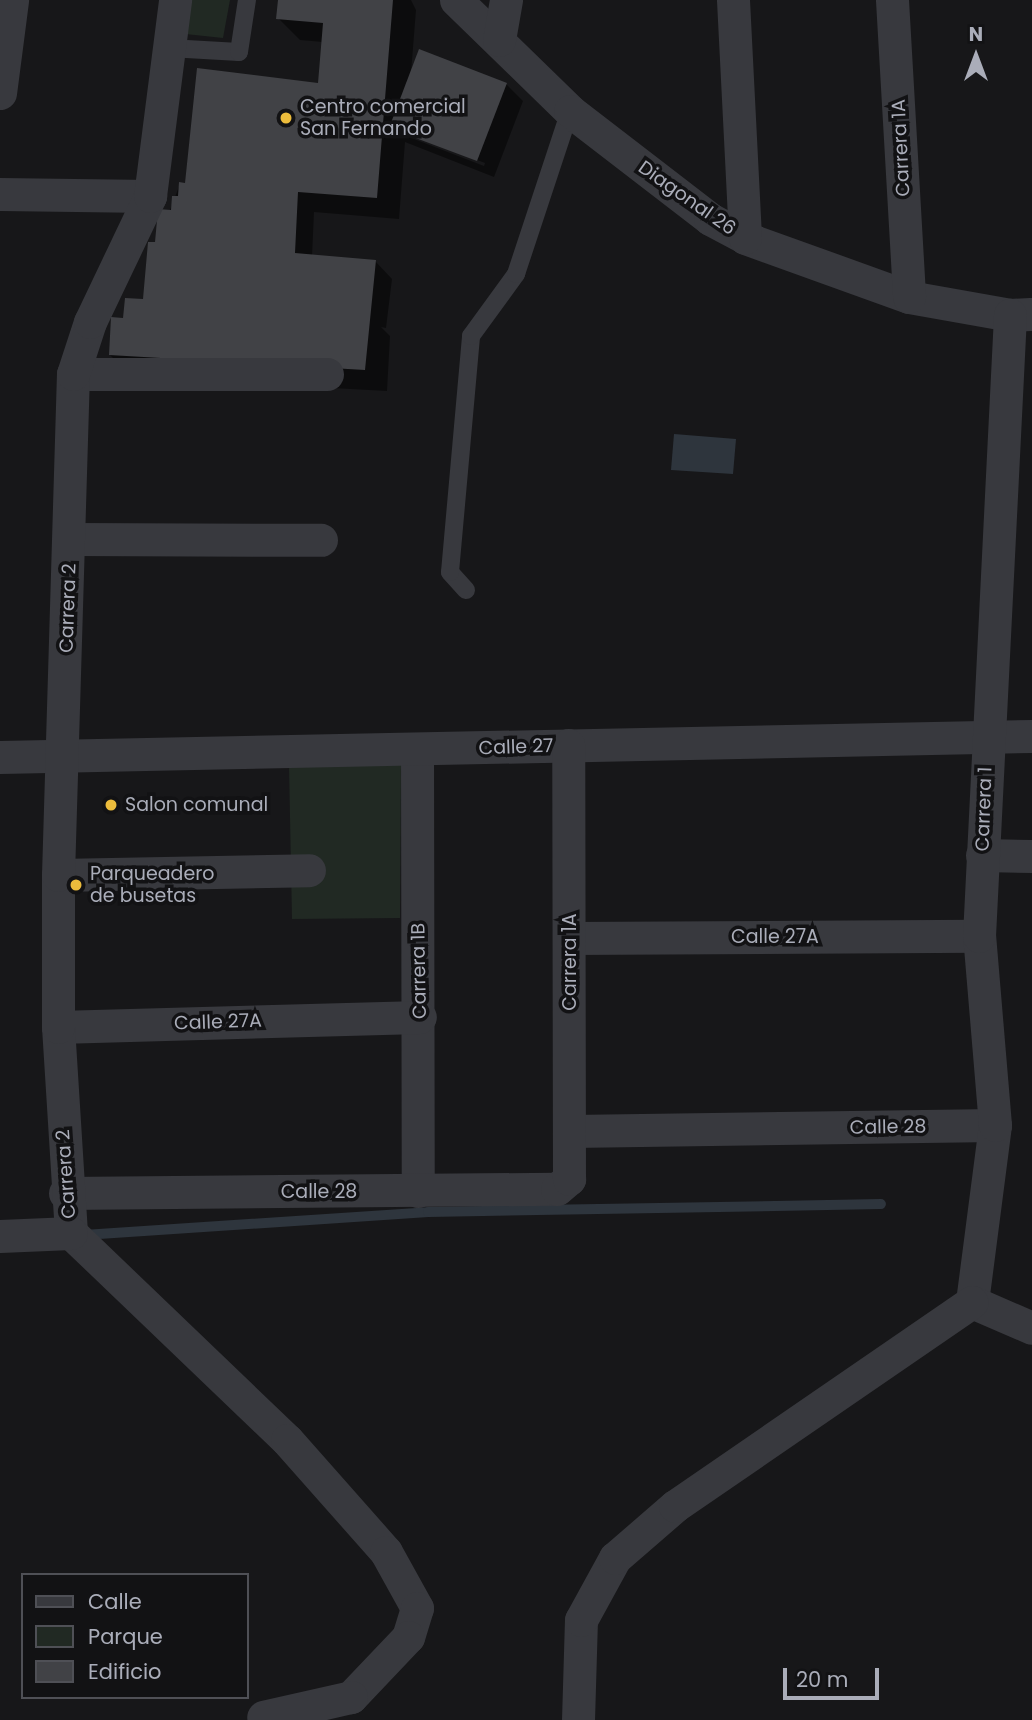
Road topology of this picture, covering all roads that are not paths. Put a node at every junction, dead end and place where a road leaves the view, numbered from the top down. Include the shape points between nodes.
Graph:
1 (12, 0) edge
2 (175, 0) edge
3 (247, 0) edge
4 (456, 0) edge
5 (506, 0) edge
6 (733, 0) edge
7 (892, 0) edge
8 (499, 40) junction
9 (169, 48) junction
10 (0, 93) edge
11 (570, 111) junction
12 (0, 194) edge
13 (150, 197) junction
14 (745, 238) junction
15 (909, 297) junction
16 (1021, 314) edge
17 (73, 374) junction
18 (327, 374) dead end
19 (71, 539) junction
20 (321, 540) dead end
21 (466, 590) dead end
22 (1032, 736) edge
23 (987, 737) junction
24 (568, 745) junction
25 (417, 750) junction
26 (0, 757) edge
27 (62, 758) junction
28 (982, 855) junction
29 (1032, 856) edge
30 (309, 870) dead end
31 (58, 876) junction
32 (979, 936) junction
33 (570, 938) junction
34 (420, 1017) junction
35 (58, 1027) junction
36 (995, 1125) junction
37 (571, 1131) junction
38 (569, 1179) joint
39 (418, 1191) junction
40 (65, 1192) junction
41 (71, 1233) junction
42 (0, 1236) edge
43 (972, 1302) junction
44 (1032, 1328) edge
45 (578, 1703) edge
46 (263, 1717) dead end

1 - 10 street
2 - 9 street, Carrera 2
3 - 9 lane via 239,52
4 - 8 street, Diagonal 26
5 - 8 street
6 - 14 street
7 - 15 street, Carrera 1A
8 - 11 street, Diagonal 26
9 - 13 street, Carrera 2
11 - 14 street, Diagonal 26 via 710,219
11 - 21 lane via 516,274 471,336 450,572
12 - 13 street
13 - 17 street, Carrera 2 via 90,322
14 - 15 street, Diagonal 26
15 - 16 street, Diagonal 26
16 - 23 street, Carrera 1
17 - 18 street
17 - 19 street, Carrera 2
19 - 20 street
19 - 27 street, Carrera 2
22 - 23 street, Calle 27
23 - 24 street, Calle 27
23 - 28 street, Carrera 1
24 - 25 street, Calle 27
24 - 33 street, Carrera 1A
25 - 27 street, Calle 27
25 - 34 street, Carrera 1B
26 - 27 street, Calle 27
27 - 31 street, Carrera 2
28 - 29 street
28 - 32 street, Carrera 1
30 - 31 street
31 - 35 street, Carrera 2
32 - 33 street, Calle 27A
32 - 36 street, Carrera 1
33 - 37 street, Carrera 1A
34 - 35 street, Calle 27A
34 - 39 street, Carrera 1B
35 - 40 street, Carrera 2
36 - 37 street, Calle 28
36 - 43 street, Carrera 1
37 - 38 street, Carrera 1A
38 - 39 street, Calle 28 via 557,1189
39 - 40 street, Calle 28
40 - 41 street, Carrera 2
41 - 42 street
41 - 46 street via 287,1440 386,1552 417,1608 408,1637 351,1698
43 - 44 street
43 - 45 street via 675,1506 615,1558 581,1620

